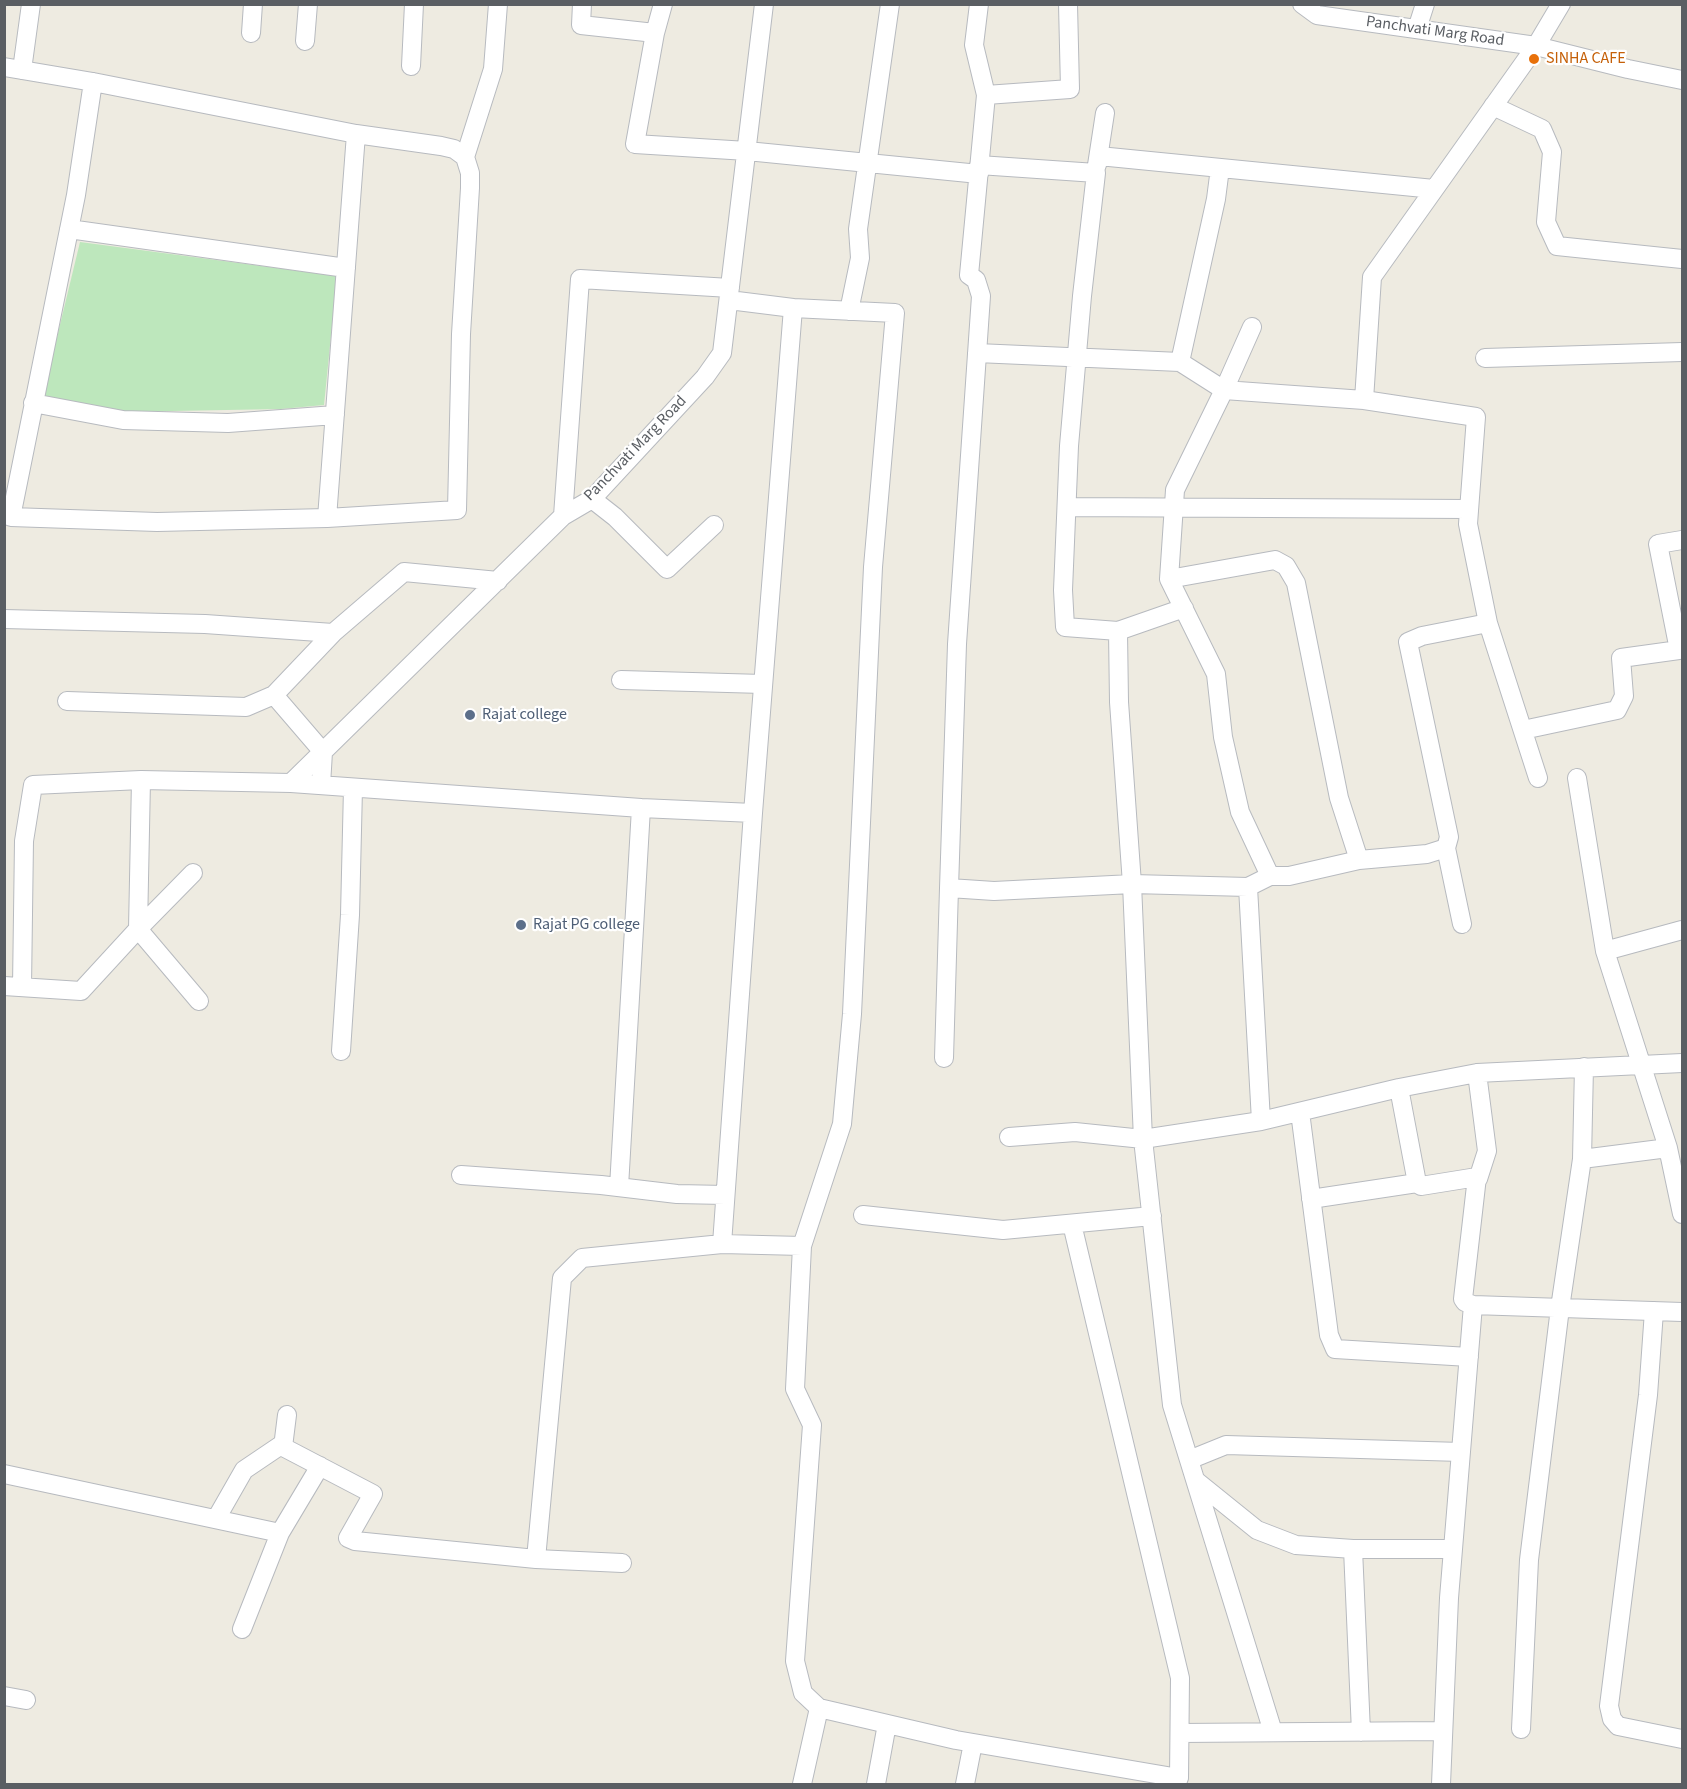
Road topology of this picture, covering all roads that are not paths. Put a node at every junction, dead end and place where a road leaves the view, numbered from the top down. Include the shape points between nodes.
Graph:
1 (32, 4) edge
2 (253, 4) edge
3 (308, 4) edge
4 (414, 4) edge
5 (498, 4) edge
6 (582, 4) edge
7 (663, 4) edge
8 (764, 4) edge
9 (890, 4) edge
10 (979, 4) edge
11 (1068, 4) edge
12 (1302, 4) edge
13 (1425, 4) edge
14 (1561, 4) edge
15 (1417, 29) junction
16 (251, 33) dead end
17 (655, 33) junction
18 (305, 41) dead end
19 (1536, 46) junction
20 (411, 66) dead end
21 (13, 68) edge
22 (1683, 80) edge
23 (93, 82) junction
24 (986, 94) junction
25 (1493, 106) junction
26 (1105, 113) dead end
27 (356, 134) junction
28 (747, 151) junction
29 (465, 157) junction
30 (869, 163) junction
31 (1097, 164) junction
32 (1220, 168) junction
33 (979, 170) junction
34 (1434, 189) junction
35 (69, 229) junction
36 (1683, 259) edge
37 (346, 268) junction
38 (730, 294) junction
39 (793, 308) junction
40 (849, 311) junction
41 (1252, 327) dead end
42 (1683, 352) edge
43 (977, 353) junction
44 (1077, 357) junction
45 (1485, 358) dead end
46 (1180, 362) junction
47 (1224, 390) junction
48 (1364, 400) junction
49 (33, 403) junction
50 (335, 415) junction
51 (592, 499) junction
52 (1067, 507) junction
53 (1173, 507) junction
54 (1469, 509) junction
55 (8, 516) edge
56 (563, 516) junction
57 (327, 518) junction
58 (714, 525) dead end
59 (1683, 540) edge
60 (1169, 579) junction
61 (498, 581) junction
62 (1184, 608) junction
63 (4, 619) edge
64 (1488, 623) junction
65 (1118, 632) junction
66 (333, 633) junction
67 (621, 680) dead end
68 (764, 684) junction
69 (274, 695) junction
70 (67, 701) dead end
71 (1522, 730) junction
72 (323, 752) junction
73 (1538, 778) dead end
74 (1577, 778) dead end
75 (141, 780) junction
76 (291, 783) junction
77 (321, 785) junction
78 (353, 788) junction
79 (641, 808) junction
80 (753, 813) junction
81 (1446, 848) junction
82 (1359, 860) junction
83 (193, 873) dead end
84 (1270, 876) junction
85 (1132, 884) junction
86 (1248, 887) junction
87 (949, 888) junction
88 (1462, 924) dead end
89 (138, 929) junction
90 (1683, 930) edge
91 (1605, 951) junction
92 (13, 986) edge
93 (199, 1001) dead end
94 (341, 1051) dead end
95 (944, 1059) dead end
96 (1683, 1063) edge
97 (1639, 1064) junction
98 (1584, 1067) junction
99 (1477, 1073) junction
100 (1399, 1088) junction
101 (1300, 1112) junction
102 (1261, 1121) junction
103 (1009, 1137) dead end
104 (1143, 1139) junction
105 (1668, 1148) junction
106 (1581, 1159) junction
107 (461, 1175) dead end
108 (1478, 1179) junction
109 (1417, 1183) junction
110 (619, 1187) junction
111 (726, 1195) junction
112 (1311, 1198) junction
113 (1683, 1214) edge
114 (863, 1215) dead end
115 (1152, 1216) junction
116 (1072, 1224) junction
117 (722, 1244) junction
118 (802, 1246) junction
119 (1473, 1305) junction
120 (1560, 1308) junction
121 (1654, 1311) junction
122 (1683, 1312) edge
123 (1469, 1357) junction
124 (287, 1415) dead end
125 (284, 1443) junction
126 (1461, 1452) junction
127 (1189, 1460) junction
128 (320, 1466) junction
129 (4, 1474) edge
130 (1195, 1480) junction
131 (216, 1520) junction
132 (280, 1533) junction
133 (1353, 1549) junction
134 (1453, 1549) junction
135 (536, 1559) junction
136 (622, 1563) dead end
137 (242, 1629) dead end
138 (4, 1696) edge
139 (26, 1700) dead end
140 (819, 1708) junction
141 (887, 1724) junction
142 (1521, 1729) dead end
143 (1443, 1731) junction
144 (1273, 1732) junction
145 (1360, 1732) junction
146 (1179, 1733) junction
147 (1683, 1738) edge
148 (973, 1743) junction
149 (1120, 1777) edge
150 (802, 1785) edge
151 (876, 1785) edge
152 (965, 1785) edge
153 (1441, 1785) edge

1 - 21 street
2 - 16 street
3 - 18 street
4 - 20 street
5 - 29 street via 494,69
6 - 17 street via 581,25
7 - 17 street
8 - 28 street, Panchvati Marg Road
9 - 30 street
10 - 24 street via 974,45
11 - 24 street via 1070,89
12 - 15 street, Panchvati Marg Road via 1317,15
13 - 15 street
14 - 19 street
15 - 19 street, Panchvati Marg Road
17 - 28 street via 635,144
19 - 22 street, Panchvati Marg Road
19 - 25 street
21 - 23 street
23 - 27 street
23 - 35 street
24 - 33 street
25 - 34 street
25 - 36 street via 1542,129 1552,152 1546,222 1557,246
26 - 31 street
27 - 29 street via 441,146
27 - 37 street
28 - 30 street
28 - 38 street, Panchvati Marg Road
29 - 57 street via 470,188 461,334 457,510
30 - 33 street
30 - 40 street via 858,229 860,258
31 - 32 street
31 - 33 street
31 - 44 street
32 - 34 street
32 - 46 street
33 - 43 street via 969,275 976,280 981,296
34 - 48 street via 1372,277
35 - 37 street
35 - 49 street
37 - 50 street
38 - 39 street
38 - 51 street, Panchvati Marg Road via 722,353 705,377
38 - 56 street via 580,279
39 - 40 street
39 - 68 street
40 - 118 street via 895,313 873,567 852,1014 842,1124
41 - 47 street
42 - 45 street
43 - 44 street
43 - 87 street via 957,644
44 - 46 street
44 - 52 street
46 - 47 street
47 - 48 street
47 - 53 street via 1174,490
48 - 54 street via 1476,417
49 - 50 street via 123,420 228,423
49 - 55 street
50 - 57 street
51 - 56 street, Panchvati Marg Road
51 - 58 street via 667,569
52 - 53 street
52 - 65 street via 1065,627
53 - 54 street
53 - 60 street
54 - 64 street via 1468,524
55 - 57 street via 157,522
56 - 61 street, Panchvati Marg Road
59 - 71 street via 1658,544 1679,650 1621,658 1624,696 1617,711
60 - 62 street
60 - 82 street via 1275,560 1286,566 1296,583 1339,798
61 - 66 street via 404,572
61 - 72 street, Panchvati Marg Road
62 - 65 street
62 - 84 street via 1216,674 1223,737 1240,812
63 - 66 street via 204,624
64 - 71 street
64 - 81 street via 1408,642 1449,837
65 - 85 street
66 - 69 street
67 - 68 street
68 - 80 street
69 - 70 street via 246,707
69 - 72 street
71 - 73 street
72 - 76 street, Panchvati Marg Road
72 - 77 street
74 - 91 street
75 - 76 street
75 - 89 street
75 - 92 street via 33,785 24,841
76 - 77 street
77 - 78 street
78 - 79 street
78 - 94 street
79 - 80 street
79 - 110 street
80 - 111 street
81 - 82 street via 1427,854
81 - 88 street
82 - 84 street via 1289,876
83 - 89 street
84 - 86 street
85 - 86 street
85 - 87 street via 994,891
85 - 104 street
86 - 102 street
87 - 95 street
89 - 92 street via 81,990
89 - 93 street
90 - 91 street
91 - 97 street
96 - 97 street
97 - 98 street
97 - 105 street
98 - 99 street
98 - 106 street
99 - 100 street
99 - 108 street via 1487,1151
100 - 101 street
100 - 109 street
101 - 102 street
101 - 112 street
102 - 104 street
103 - 104 street via 1075,1132
104 - 115 street
105 - 106 street
105 - 113 street
106 - 120 street
107 - 110 street
108 - 109 street via 1475,1176 1421,1186
108 - 119 street via 1463,1299
109 - 112 street
110 - 111 street
111 - 117 street
112 - 123 street via 1329,1335 1335,1349
114 - 116 street via 1003,1230
115 - 116 street
115 - 127 street via 1172,1405
116 - 146 street via 1180,1678
117 - 118 street
117 - 135 street via 582,1258 562,1278
118 - 140 street via 795,1389 812,1425 795,1661 803,1693
119 - 120 street
119 - 123 street
120 - 121 street
120 - 142 street via 1529,1560
121 - 122 street
121 - 147 street via 1648,1395 1609,1706 1618,1726
123 - 126 street
124 - 125 street
125 - 128 street via 283,1447
125 - 131 street via 244,1470
126 - 127 street via 1226,1445
126 - 134 street
127 - 130 street
128 - 132 street
128 - 135 street via 373,1494 348,1538
129 - 131 street
130 - 133 street via 1257,1530 1296,1545
130 - 144 street
131 - 132 street
132 - 137 street
133 - 134 street
133 - 145 street
134 - 143 street
135 - 136 street
138 - 139 street
140 - 141 street
140 - 150 street
141 - 148 street
141 - 151 street
143 - 145 street
143 - 153 street
144 - 145 street
144 - 146 street
146 - 149 street via 1179,1778
148 - 149 street
148 - 152 street

